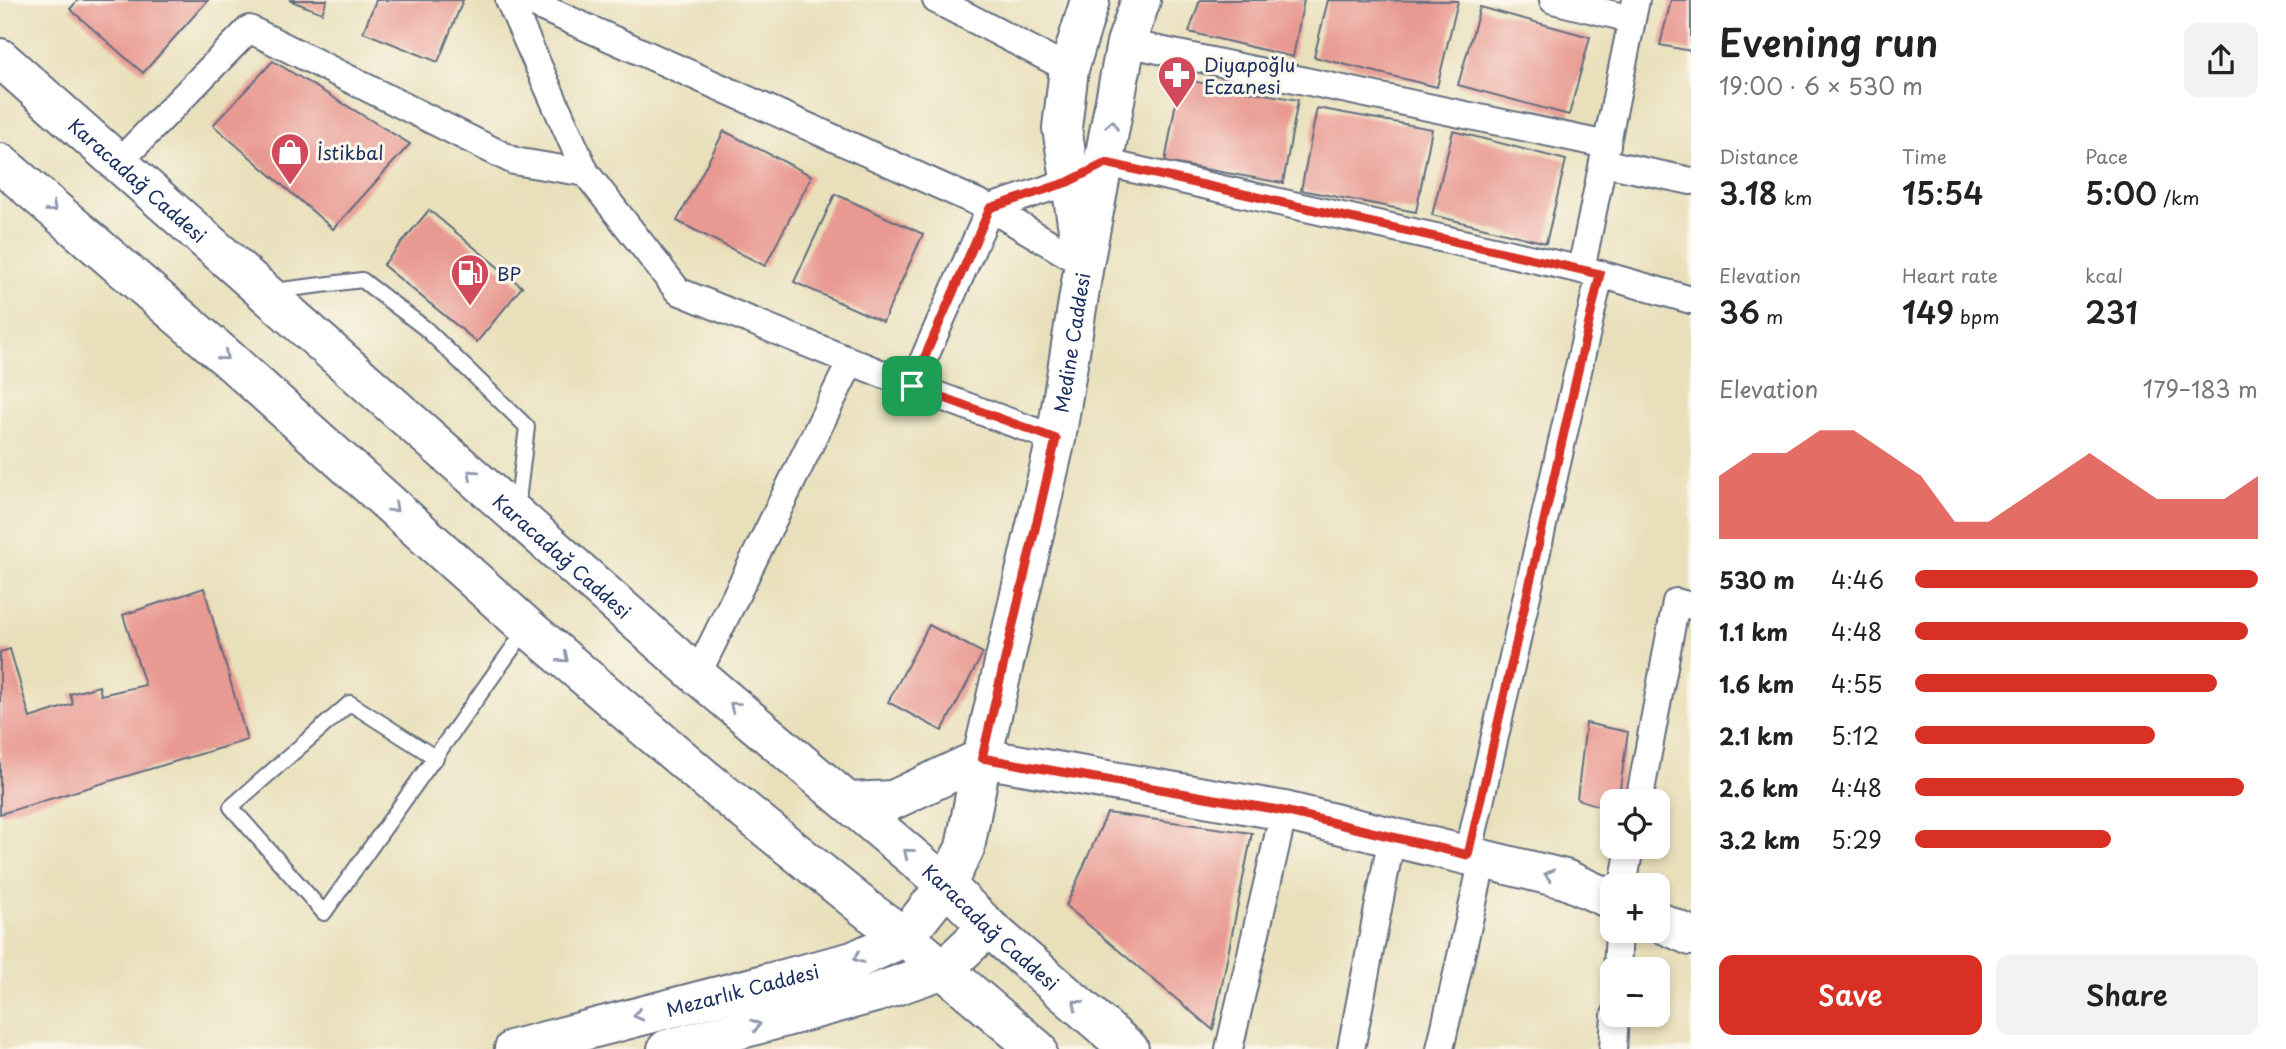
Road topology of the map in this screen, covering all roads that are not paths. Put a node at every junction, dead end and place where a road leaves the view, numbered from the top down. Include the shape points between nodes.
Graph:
1 (509, 0) edge
2 (525, 0) edge
3 (936, 0) edge
4 (1090, 0) edge
5 (1141, 0) edge
6 (1553, 0) edge
7 (1634, 9) edge
8 (1126, 43) junction
9 (0, 58) edge
10 (1069, 69) junction
11 (1606, 154) junction
12 (0, 163) edge
13 (118, 163) junction
14 (1106, 163) junction
15 (586, 173) junction
16 (1691, 181) edge
17 (1068, 182) junction
18 (990, 208) junction
19 (1084, 264) junction
20 (1591, 272) junction
21 (267, 292) junction
22 (1691, 300) edge
23 (851, 361) junction
24 (912, 386) junction
25 (1056, 439) junction
26 (517, 514) junction
27 (1691, 606) edge
28 (527, 627) junction
29 (697, 675) junction
30 (436, 758) junction
31 (982, 758) junction
32 (1641, 789) edge
33 (849, 803) junction
34 (1284, 811) junction
35 (1392, 836) junction
36 (1476, 857) junction
37 (946, 885) junction
38 (1600, 895) edge
39 (988, 927) junction
40 (1670, 927) edge
41 (1691, 936) edge
42 (905, 937) junction
43 (944, 969) junction
44 (1614, 1027) edge
45 (514, 1049) edge
46 (667, 1049) edge
47 (1037, 1049) edge
48 (1129, 1049) edge
49 (1229, 1049) edge
50 (1351, 1049) edge
51 (1440, 1049) edge
52 (1613, 1049) edge

1 - 15 street
2 - 18 street
3 - 10 street
4 - 10 main road
5 - 8 main road, Medine Caddesi
6 - 7 street
7 - 11 street
8 - 11 street
14 -> 8 main road, Medine Caddesi
9 - 13 main road, Karacadağ Caddesi
10 - 17 main road via 1062,128
11 - 16 street
11 - 20 street
12 -> 28 main road via 226,357
13 - 15 street via 249,29 513,161
13 - 21 main road, Karacadağ Caddesi
14 - 17 street
14 - 19 main road, Medine Caddesi
14 - 20 street
15 - 23 street via 678,291
17 - 18 street
17 - 19 main road
18 - 19 street
18 - 24 street
19 - 25 main road, Medine Caddesi
20 - 22 street
20 - 36 street
26 -> 21 main road, Karacadağ Caddesi
21 - 26 lane via 362,280 426,329 527,427
23 - 24 street
23 - 29 street
24 - 25 street
25 - 31 main road, Medine Caddesi
26 - 29 main road, Karacadağ Caddesi
27 - 32 street via 1676,602
28 - 30 lane
28 -> 42 main road via 703,777
33 -> 29 main road, Karacadağ Caddesi
30 - 30 lane via 324,914 231,807 350,702
31 - 33 main road via 893,800
31 - 34 main road
31 - 37 main road, Medine Caddesi via 965,848
37 -> 33 main road, Karacadağ Caddesi
34 - 35 main road
34 - 49 street
35 - 36 main road
35 - 50 street
38 -> 36 main road via 1565,879
36 - 51 street
37 - 39 main road, Karacadağ Caddesi
37 - 42 main road, Mezarlık Caddesi
39 - 43 main road, Mezarlık Caddesi
48 -> 39 main road, Karacadağ Caddesi
40 - 41 main road
42 - 43 main road
42 -> 45 main road, Mezarlık Caddesi via 853,961
46 -> 43 main road, Mezarlık Caddesi via 875,993
43 - 47 main road
44 - 52 street

